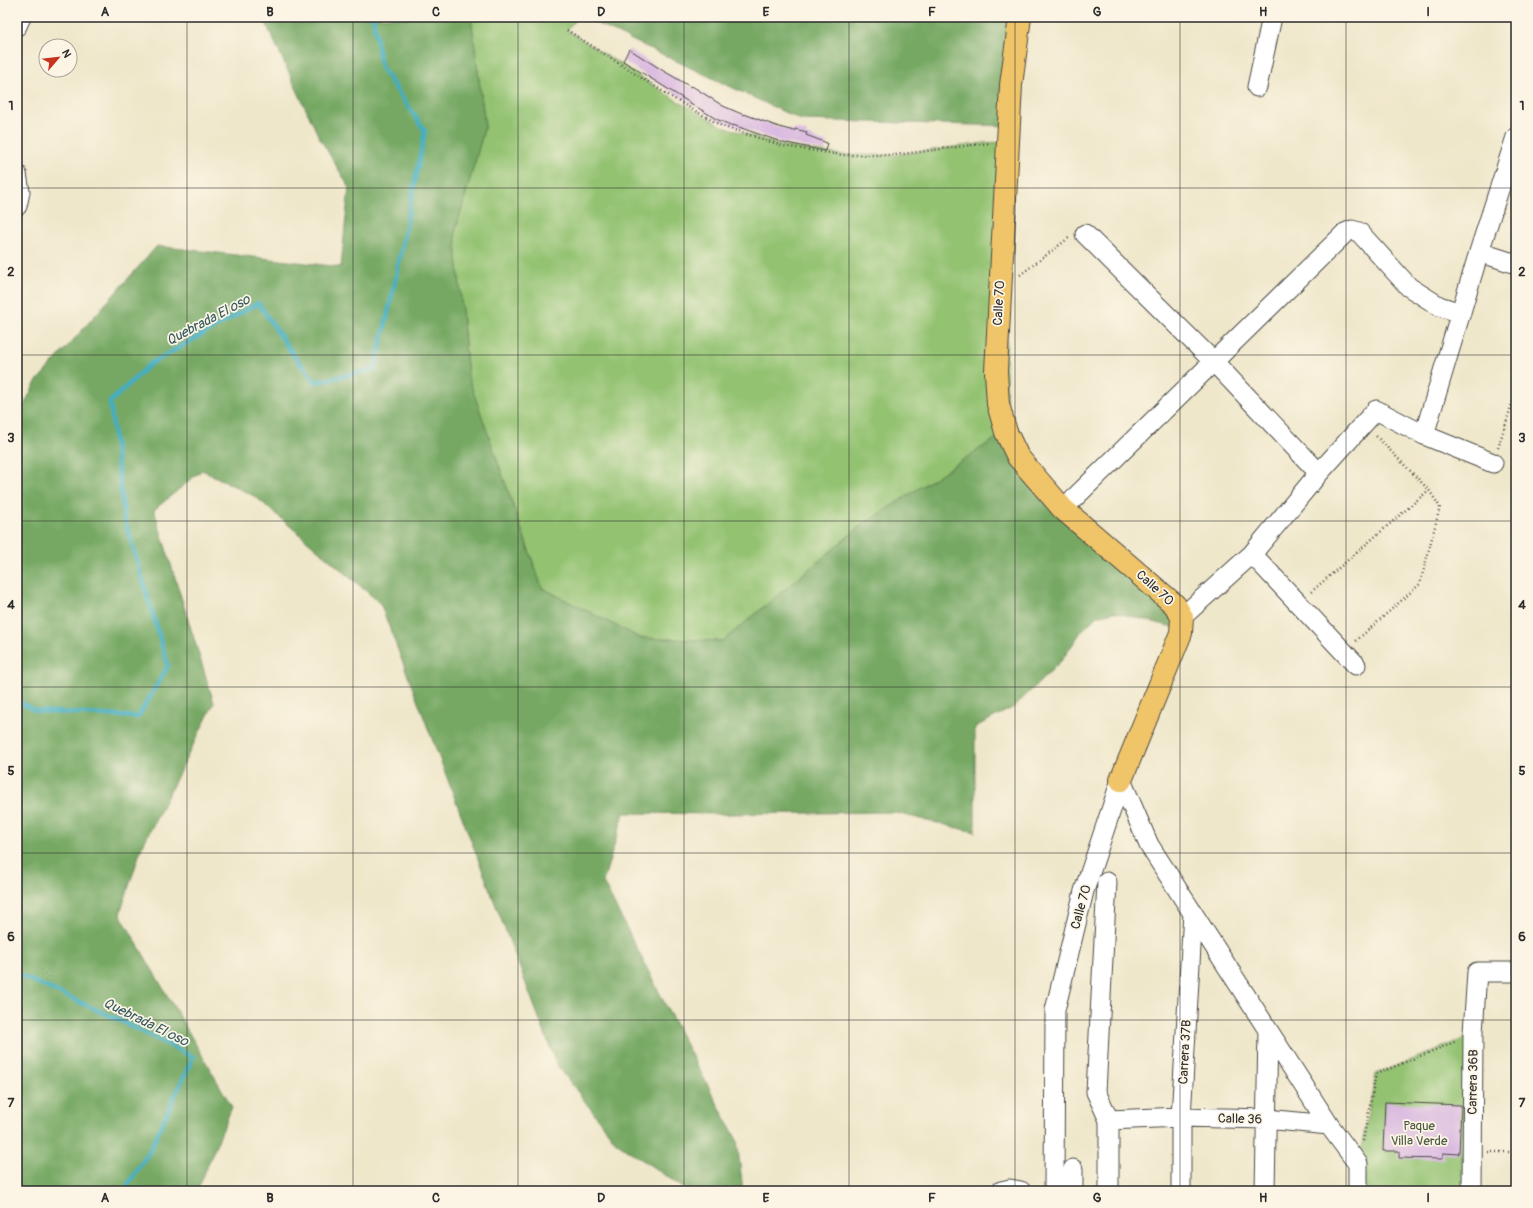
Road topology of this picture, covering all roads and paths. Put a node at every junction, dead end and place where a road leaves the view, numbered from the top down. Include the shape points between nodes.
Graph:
1 (21, 17) edge
2 (1020, 17) edge
3 (1272, 17) edge
4 (17, 26) edge
5 (566, 30) dead end
6 (1257, 87) dead end
7 (1516, 137) edge
8 (1008, 144) junction
9 (17, 174) edge
10 (17, 206) edge
11 (1085, 234) joint
12 (1479, 252) junction
13 (1516, 264) edge
14 (1000, 278) junction
15 (1461, 313) junction
16 (1214, 362) junction
17 (1516, 391) edge
18 (1363, 423) junction
19 (1424, 435) junction
20 (1493, 463) joint
21 (1319, 473) junction
22 (1428, 490) junction
23 (1063, 509) junction
24 (1252, 554) junction
25 (1298, 603) junction
26 (1182, 617) junction
27 (1350, 659) joint
28 (1121, 780) junction
29 (1107, 882) dead end
30 (1193, 913) junction
31 (1516, 972) edge
32 (1268, 1031) junction
33 (1473, 1033) junction
34 (1181, 1117) junction
35 (1266, 1119) junction
36 (1109, 1120) junction
37 (1329, 1125) junction
38 (1472, 1152) junction
39 (1516, 1152) edge
40 (1358, 1164) junction
41 (1073, 1169) dead end
42 (1000, 1191) edge
43 (1021, 1191) edge
44 (1054, 1191) edge
45 (1073, 1191) edge
46 (1109, 1191) edge
47 (1181, 1191) edge
48 (1265, 1191) edge
49 (1358, 1191) edge
50 (1472, 1191) edge

1 - 4 street
2 - 8 main road, Calle 70 via 1011,85
3 - 6 street
5 - 8 path via 722,126 783,146 842,155 894,155 985,143
7 - 12 street
8 - 14 main road, Calle 70
9 - 10 street via 20,192
11 - 14 path via 1078,233 1067,238 1014,279
11 - 16 street
12 - 13 street
12 - 15 street
14 - 23 main road, Calle 70 via 996,371 998,404 1006,432 1018,457
15 - 16 street via 1439,306 1409,287 1359,232 1352,230
15 - 19 street
16 - 21 street
16 - 23 street
17 - 20 path
18 - 19 street via 1376,410
18 - 21 street
18 - 22 path
19 - 20 street
21 - 24 street
22 - 25 path
22 - 27 path via 1440,507 1420,584
23 - 26 main road, Calle 70 via 1175,605
24 - 25 street
24 - 26 street
25 - 27 street
26 - 28 main road, Calle 70 via 1182,633
28 - 30 street via 1149,845
28 - 44 street, Calle 70 via 1084,891 1055,1010
29 - 36 street via 1096,1092
30 - 32 street
30 - 34 street, Carrera 37B
31 - 33 street, Carrera 36B via 1477,972
32 - 35 street
32 - 37 street
33 - 38 street, Carrera 36B
33 - 40 path via 1376,1074
34 - 35 street, Calle 36
34 - 36 street, Calle 36
34 - 47 street, Carrera 37B
35 - 37 street, Calle 36
35 - 48 street
36 - 46 street
37 - 40 street
38 - 39 path
38 - 50 street, Carrera 36B
40 - 49 street
41 - 45 street
42 - 43 street

